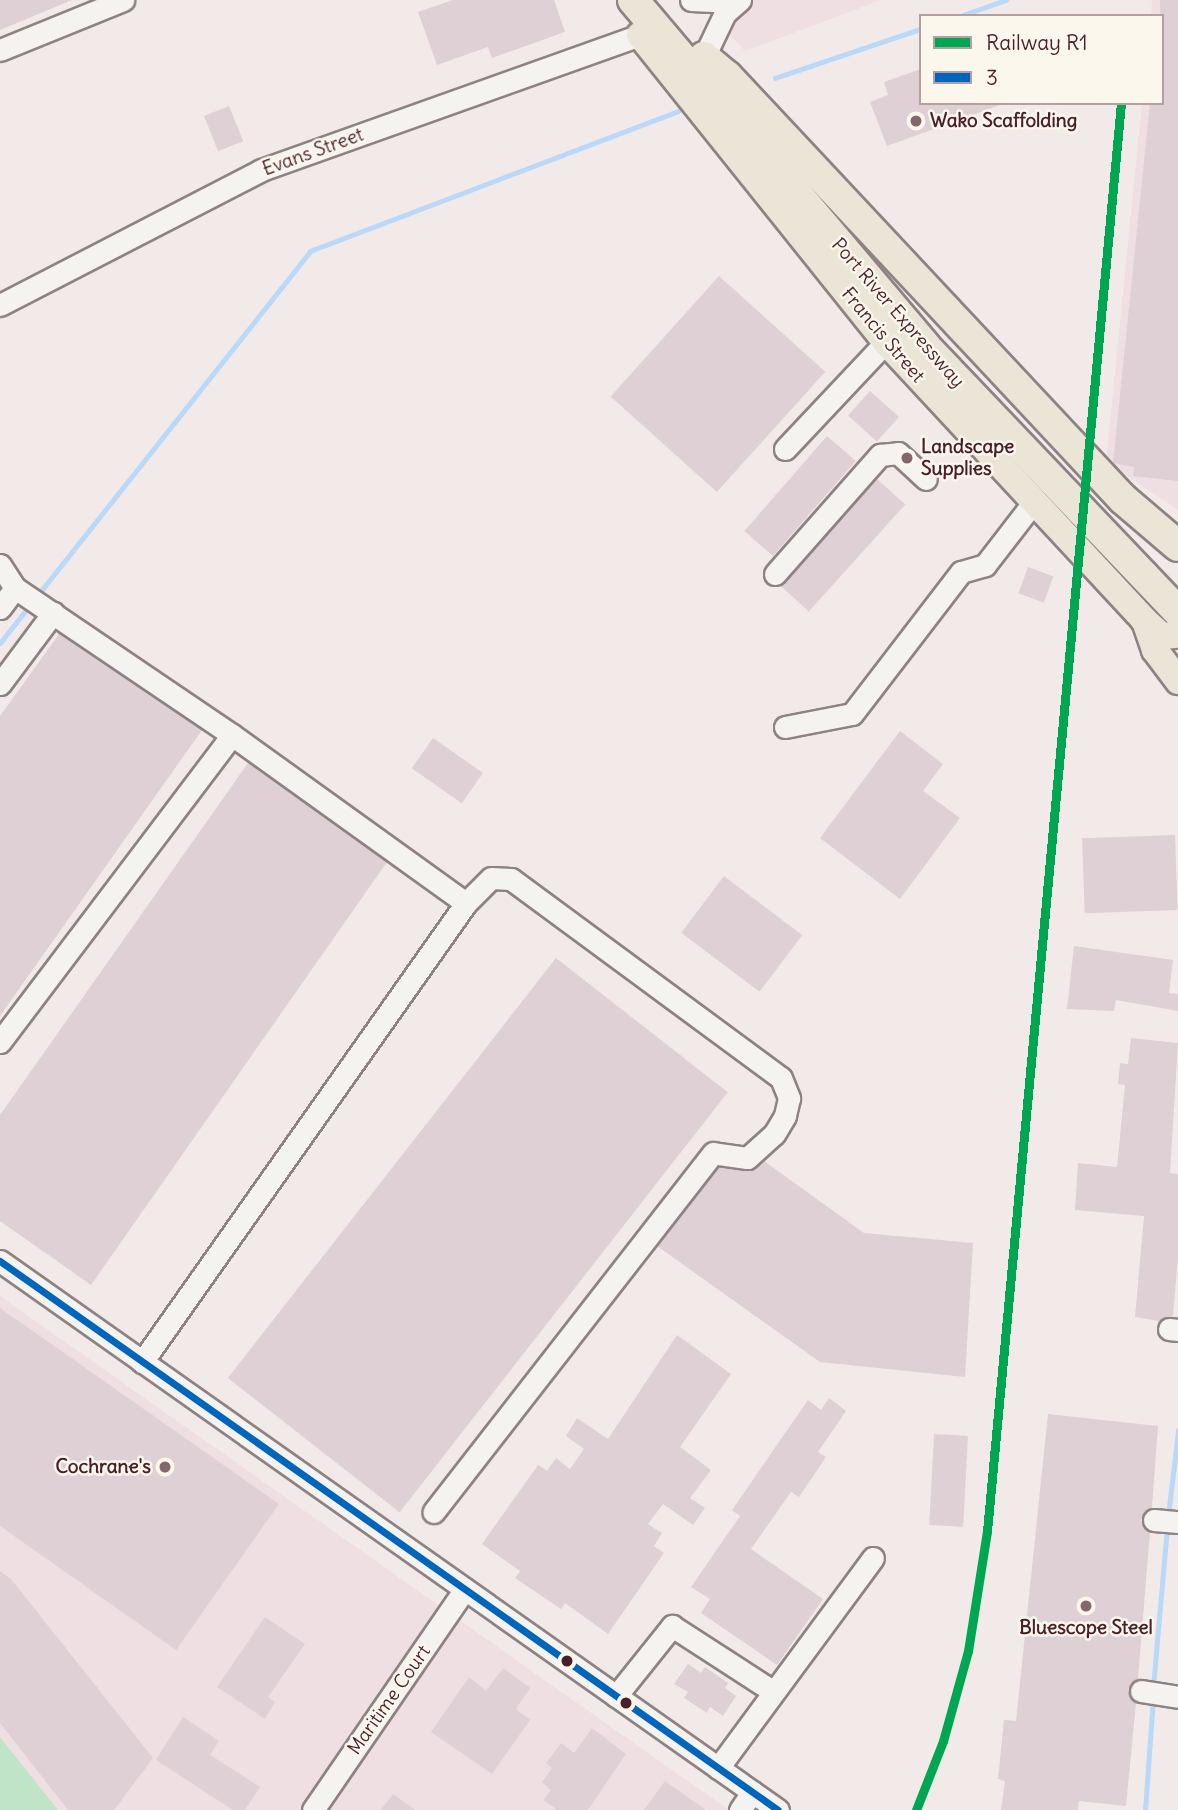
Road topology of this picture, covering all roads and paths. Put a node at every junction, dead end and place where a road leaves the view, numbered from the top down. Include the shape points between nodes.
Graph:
1 (123, 0) edge
2 (614, 0) edge
3 (633, 0) edge
4 (658, 0) edge
5 (691, 0) edge
6 (737, 1) edge
7 (640, 35) junction
8 (0, 50) edge
9 (704, 57) junction
10 (0, 305) edge
11 (931, 338) junction
12 (886, 342) junction
13 (785, 449) dead end
14 (926, 480) dead end
15 (1034, 503) junction
16 (1178, 546) edge
17 (0, 565) edge
18 (775, 573) dead end
19 (15, 587) junction
20 (1178, 589) edge
21 (0, 608) edge
22 (1178, 612) edge
23 (53, 613) junction
24 (1144, 620) junction
25 (1178, 635) edge
26 (1178, 681) edge
27 (0, 684) edge
28 (785, 727) dead end
29 (232, 735) junction
30 (466, 903) junction
31 (0, 1042) edge
32 (0, 1261) edge
33 (142, 1362) junction
34 (434, 1512) dead end
35 (1154, 1520) dead end
36 (1178, 1522) edge
37 (873, 1558) dead end
38 (465, 1589) junction
39 (1141, 1691) dead end
40 (774, 1692) junction
41 (616, 1696) junction
42 (1176, 1697) edge
43 (718, 1768) junction
44 (752, 1792) junction
45 (313, 1810) edge
46 (740, 1810) edge
47 (778, 1810) edge

1 - 8 street
2 - 7 highway
3 - 11 highway, Port River Expressway
4 - 9 highway, Port River Expressway
5 - 6 street
6 - 9 street
7 - 10 street, Evans Street via 261,170
7 - 12 main road, Francis Street
9 - 11 highway, Port River Expressway
9 - 16 highway via 727,76 1123,499
11 - 20 highway, Port River Expressway
11 - 22 highway, Port River Expressway
12 - 13 street
12 - 15 main road, Francis Street
14 - 18 street via 898,453 880,455
15 - 24 main road, Francis Street
15 - 28 street via 985,565 961,572 852,715
17 - 19 street
19 - 21 street
19 - 23 street
23 - 27 street
23 - 29 street
24 - 25 main road via 1162,636
24 - 26 main road via 1155,650
29 - 30 street
29 - 31 street
30 - 33 street
30 - 34 street via 491,878 511,879 781,1078 789,1098 775,1133 747,1158 713,1153
32 - 33 street
33 - 38 street
35 - 36 street
37 - 40 street
38 - 41 street
38 - 45 street, Maritime Court
39 - 42 street
40 - 41 street via 671,1626
40 - 43 street
41 - 43 street
43 - 44 street
44 - 46 street
44 - 47 street

